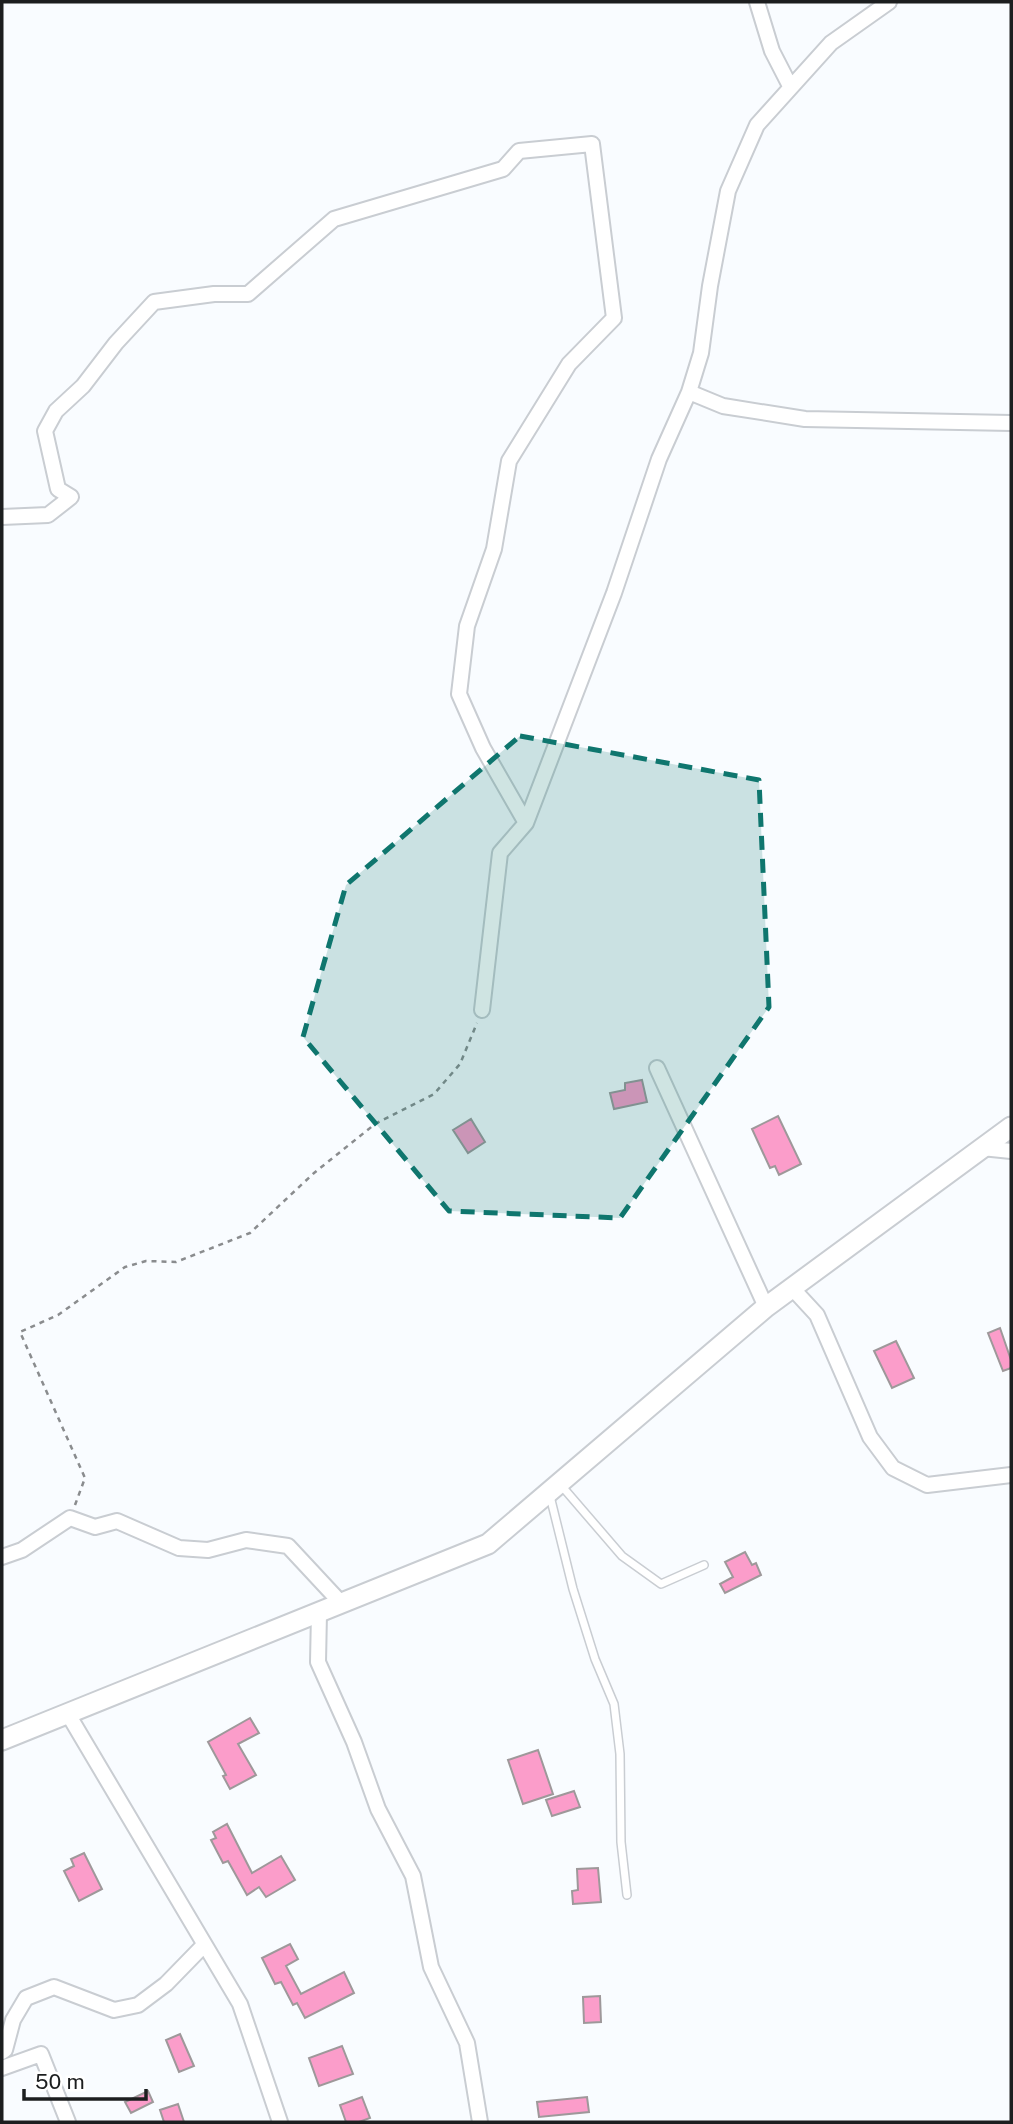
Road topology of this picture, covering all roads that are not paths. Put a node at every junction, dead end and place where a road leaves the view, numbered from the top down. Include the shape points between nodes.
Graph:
1 (757, 2) edge
2 (889, 2) edge
3 (790, 86) junction
4 (689, 392) junction
5 (1011, 423) edge
6 (2, 517) edge
7 (526, 823) junction
8 (482, 1010) road end
9 (657, 1068) dead end
10 (1011, 1127) edge
11 (982, 1148) junction
12 (1011, 1151) edge
13 (793, 1289) junction
14 (765, 1307) junction
15 (1011, 1475) edge
16 (554, 1488) junction
17 (2, 1557) edge
18 (704, 1565) dead end
19 (342, 1604) junction
20 (319, 1613) junction
21 (68, 1714) junction
22 (2, 1740) edge
23 (626, 1895) dead end
24 (204, 1945) junction
25 (2, 2052) edge
26 (2, 2068) edge
27 (68, 2122) edge
28 (280, 2122) edge
29 (480, 2122) edge

1 - 3 street via 772,51
2 - 3 street via 831,43
3 - 4 street via 757,125 728,191 701,353
4 - 5 street via 723,406 805,419
4 - 7 street via 659,459 614,593
6 - 7 street via 48,515 71,497 58,489 46,431 56,411 154,302 214,293 248,294 334,219 503,169 519,151 592,144 614,318 569,364 509,461 494,549 467,626 459,694 483,748
7 - 8 street via 500,853
9 - 14 street
10 - 11 street
11 - 12 street
11 - 13 street
13 - 14 street
13 - 15 street via 817,1315 870,1437 893,1468 927,1485
14 - 16 street
16 - 18 lane via 622,1556 661,1584
16 - 19 street via 488,1544
16 - 23 lane via 573,1589 614,1704
17 - 19 street via 22,1550 70,1518 95,1527 117,1521 179,1548 208,1550 246,1540 288,1546
19 - 20 street
20 - 21 street
20 - 29 street via 318,1662 378,1810 413,1876 431,1967 467,2043
21 - 22 street
21 - 24 street
24 - 25 street via 138,2005 114,2010 54,1987 26,1998
24 - 28 street via 240,2004
26 - 27 street via 41,2054

